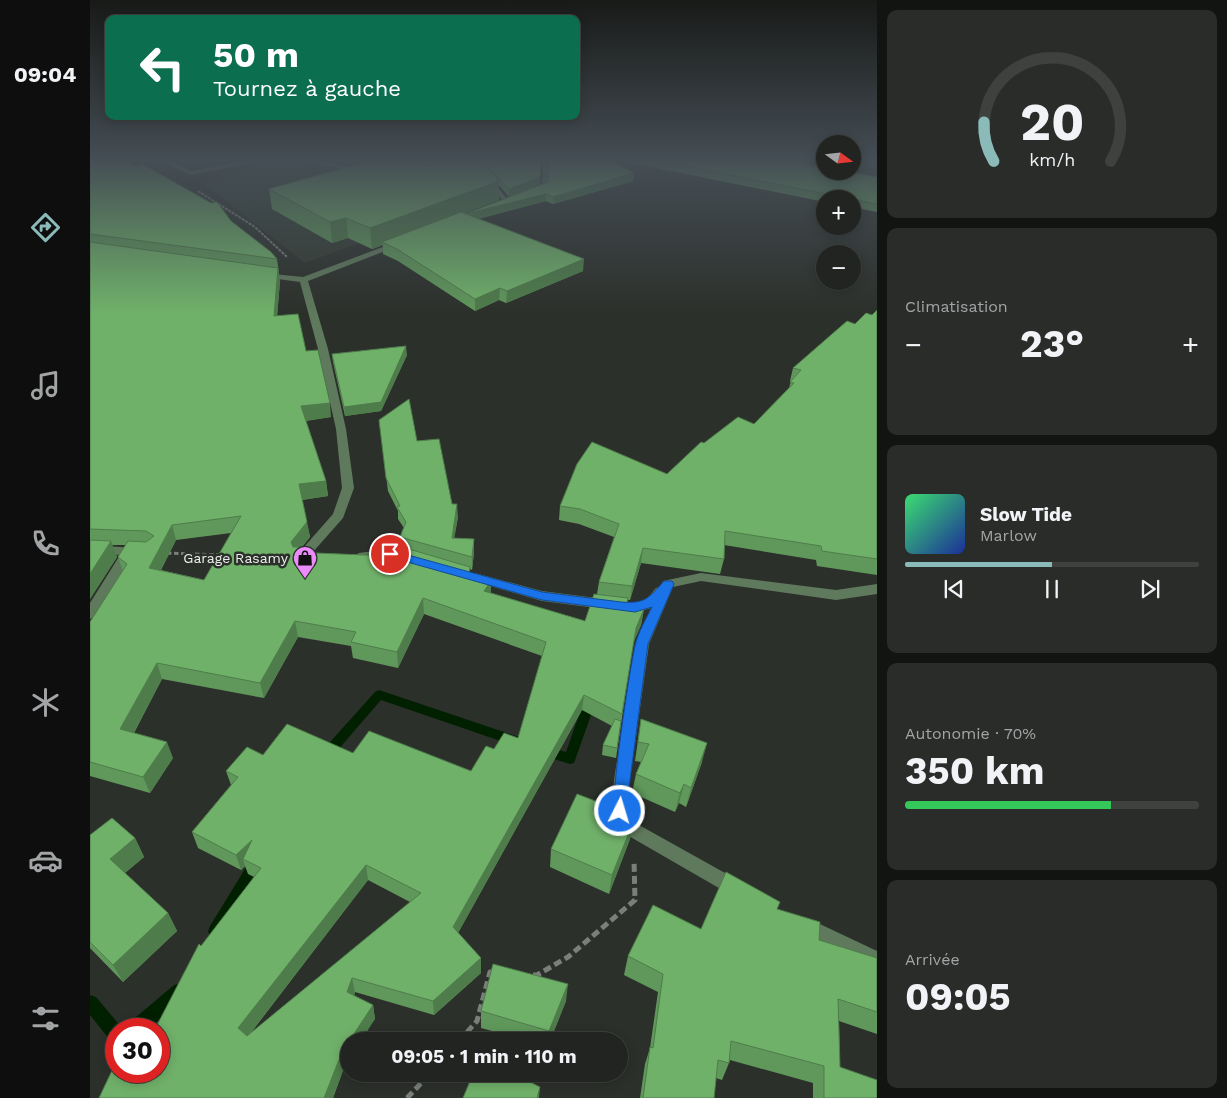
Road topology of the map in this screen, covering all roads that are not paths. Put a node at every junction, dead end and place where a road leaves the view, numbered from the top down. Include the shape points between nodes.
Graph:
1 (408, 241) edge
2 (255, 274) edge
3 (304, 280) junction
4 (90, 549) edge
5 (128, 552) junction
6 (151, 552) edge
7 (320, 558) edge
8 (347, 558) edge
9 (417, 561) edge
10 (462, 573) edge
11 (668, 584) junction
12 (877, 589) edge
13 (90, 614) edge
14 (750, 896) edge
15 (791, 920) edge
16 (877, 961) edge

1 - 3 street
2 - 3 street
3 - 7 street via 341,429 348,488 339,515 301,558
4 - 5 street
5 - 6 street
5 - 13 street
8 - 9 street via 390,554
10 - 11 street via 542,596 635,608 651,603
11 - 12 street via 701,577 836,595
11 - 14 street via 642,644 620,811 633,830
15 - 16 street

